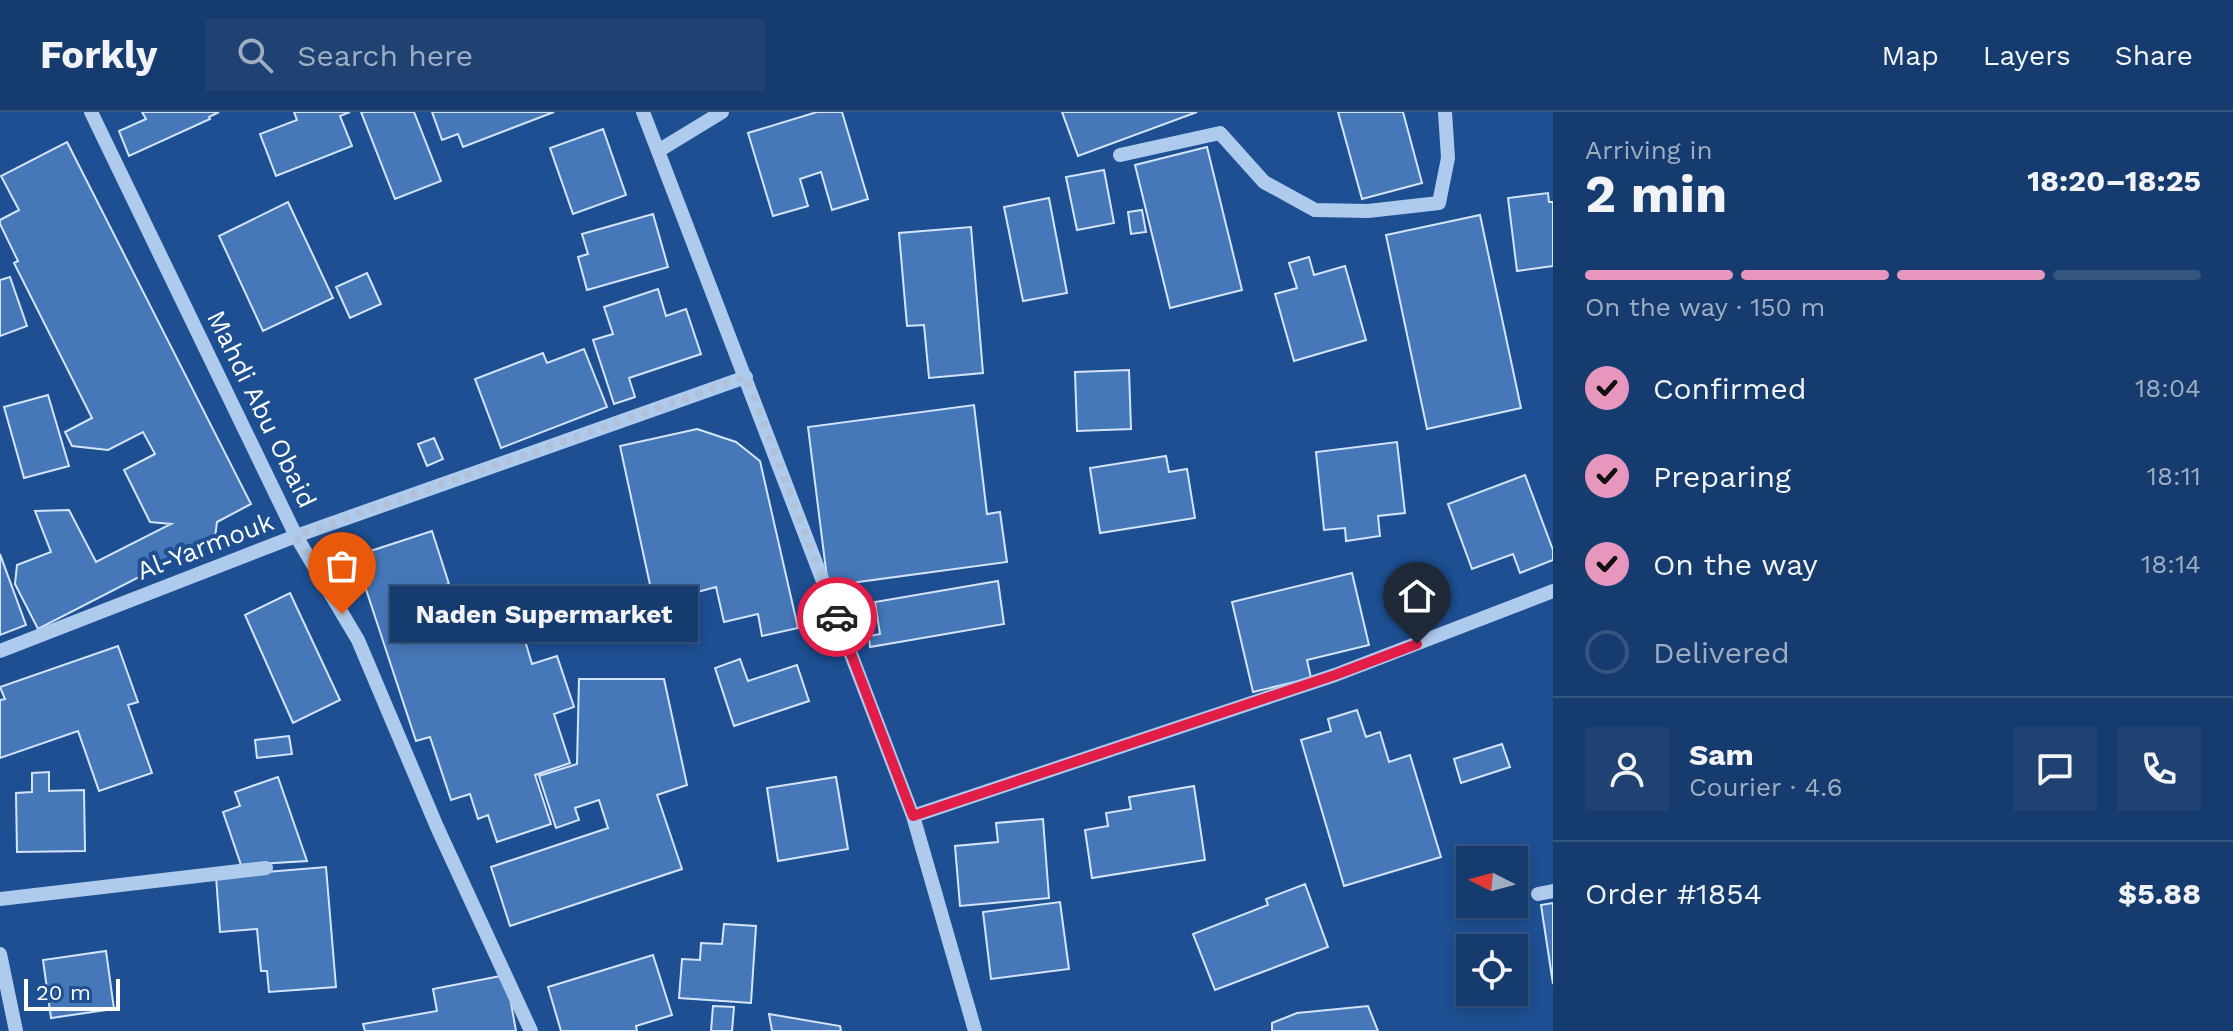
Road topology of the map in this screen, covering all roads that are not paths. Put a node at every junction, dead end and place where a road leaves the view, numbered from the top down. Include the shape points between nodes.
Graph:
1 (91, 112) edge
2 (643, 112) edge
3 (722, 112) edge
4 (1445, 112) edge
5 (658, 151) junction
6 (1120, 155) dead end
7 (746, 377) junction
8 (296, 536) junction
9 (1553, 591) edge
10 (0, 651) edge
11 (913, 816) junction
12 (266, 868) dead end
13 (0, 899) edge
14 (0, 954) edge
15 (16, 1031) edge
16 (531, 1031) edge
17 (975, 1031) edge

1 - 8 street, Mahdi Abu Obaid
2 - 5 street
3 - 5 street
4 - 6 street via 1448,158 1439,203 1315,210 1264,182 1220,133
5 - 7 street
7 - 8 street, Al-Yarmouk
7 - 11 street
8 - 10 street, Al-Yarmouk
8 - 16 street, Mahdi Abu Obaid via 358,640
9 - 11 street via 1335,675
11 - 17 street
12 - 13 street
14 - 15 street

